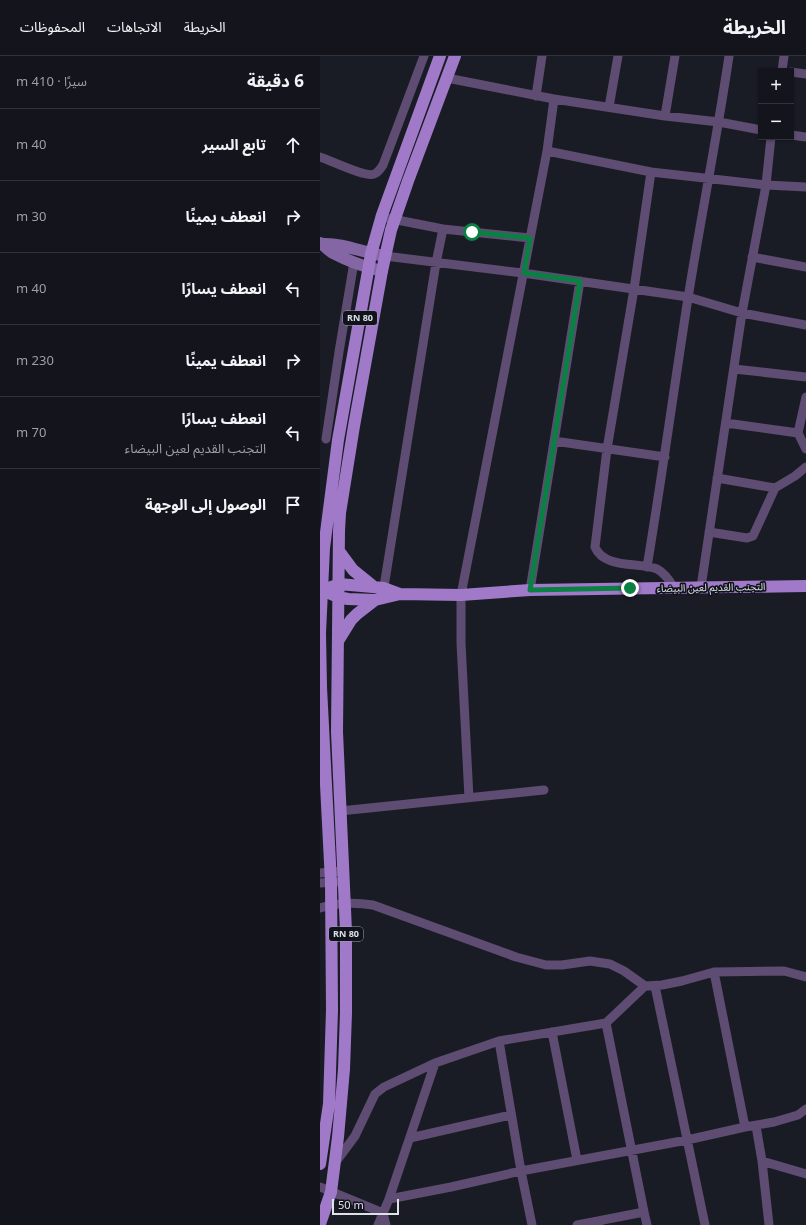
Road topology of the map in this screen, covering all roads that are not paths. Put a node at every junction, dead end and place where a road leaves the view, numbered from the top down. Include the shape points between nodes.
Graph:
1 (424, 56) edge
2 (440, 56) edge
3 (455, 56) edge
4 (542, 56) edge
5 (618, 56) edge
6 (675, 56) edge
7 (729, 56) edge
8 (784, 56) edge
9 (783, 68) edge
10 (794, 72) edge
11 (806, 74) edge
12 (447, 78) junction
13 (536, 96) junction
14 (554, 99) junction
15 (609, 107) junction
16 (665, 116) junction
17 (719, 122) junction
18 (758, 129) edge
19 (794, 136) edge
20 (806, 138) edge
21 (771, 140) edge
22 (547, 151) junction
23 (320, 156) edge
24 (651, 172) junction
25 (709, 178) junction
26 (766, 185) junction
27 (806, 187) edge
28 (382, 217) junction
29 (394, 220) junction
30 (443, 228) junction
31 (530, 238) junction
32 (321, 244) edge
33 (371, 254) junction
34 (385, 256) junction
35 (752, 257) junction
36 (354, 262) junction
37 (436, 263) junction
38 (806, 267) edge
39 (369, 268) junction
40 (382, 271) junction
41 (524, 273) junction
42 (580, 281) junction
43 (634, 289) junction
44 (688, 297) junction
45 (742, 313) junction
46 (806, 325) edge
47 (339, 352) junction
48 (354, 354) junction
49 (734, 369) junction
50 (806, 377) edge
51 (806, 397) edge
52 (331, 404) junction
53 (344, 406) junction
54 (726, 423) junction
55 (798, 433) junction
56 (323, 438) edge
57 (338, 440) junction
58 (554, 441) junction
59 (607, 449) junction
60 (806, 449) edge
61 (665, 457) junction
62 (806, 467) edge
63 (717, 478) junction
64 (776, 488) junction
65 (324, 516) edge
66 (709, 532) junction
67 (339, 551) junction
68 (322, 555) edge
69 (647, 567) junction
70 (339, 584) junction
71 (806, 586) edge
72 (701, 587) junction
73 (674, 588) junction
74 (530, 590) junction
75 (321, 591) edge
76 (379, 594) junction
77 (462, 594) junction
78 (338, 597) junction
79 (338, 642) junction
80 (544, 790) dead end
81 (469, 798) junction
82 (340, 811) junction
83 (343, 876) junction
84 (325, 878) edge
85 (345, 903) junction
86 (326, 906) edge
87 (714, 972) junction
88 (806, 977) edge
89 (645, 986) junction
90 (655, 986) junction
91 (606, 1023) junction
92 (552, 1032) junction
93 (499, 1041) junction
94 (435, 1063) junction
95 (806, 1108) edge
96 (512, 1115) junction
97 (756, 1126) junction
98 (745, 1127) junction
99 (410, 1138) junction
100 (687, 1140) junction
101 (631, 1151) junction
102 (577, 1160) junction
103 (762, 1161) junction
104 (320, 1164) edge
105 (334, 1164) junction
106 (521, 1170) junction
107 (806, 1174) edge
108 (325, 1190) edge
109 (389, 1199) junction
110 (644, 1212) junction
111 (383, 1213) junction
112 (599, 1223) edge
113 (320, 1224) edge
114 (378, 1225) edge
115 (386, 1225) edge
116 (532, 1225) edge
117 (577, 1225) edge
118 (647, 1225) edge
119 (705, 1225) edge
120 (770, 1225) edge

1 - 23 street via 379,171 370,175 361,173
2 - 28 main road, RN 80
3 - 12 main road, RN 80
4 - 13 street
5 - 15 street
6 - 16 street
7 - 17 street
8 - 9 street
10 - 11 street
12 - 13 street
12 - 29 main road, RN 80
13 - 14 street
14 - 15 street
14 - 22 street
15 - 16 street
16 - 17 street
17 - 18 street
17 - 25 street
19 - 20 street
21 - 26 street
22 - 24 street
22 - 31 street
24 - 25 street
24 - 43 street
25 - 26 street
25 - 44 street
26 - 27 street
26 - 35 street
28 - 29 street
28 - 33 main road, RN 80
29 - 30 street
29 - 34 main road, RN 80
30 - 31 street
30 - 37 street
31 - 41 street
32 - 33 main road via 334,244
32 - 36 main road via 331,252
33 - 34 main road
33 - 39 main road, RN 80
34 - 37 street
34 - 40 main road, RN 80
35 - 38 street
35 - 45 street
36 - 39 main road
36 - 47 street
37 - 41 street
37 - 76 street
39 - 40 main road
39 - 48 main road, RN 80
40 - 67 main road, RN 80 via 342,498 338,531
41 - 42 street
41 - 77 street
42 - 43 street
42 - 58 street
43 - 44 street
43 - 59 street
44 - 45 street
44 - 61 street
45 - 46 street
45 - 49 street
47 - 48 street
47 - 52 street
48 - 53 main road, RN 80
49 - 50 street
49 - 54 street
51 - 55 street
52 - 53 street
52 - 56 street
53 - 57 main road, RN 80
54 - 55 street
54 - 63 street
55 - 60 street
56 - 57 street
57 - 65 main road, RN 80
58 - 59 street
58 - 74 street
59 - 61 street
59 - 69 street via 595,547 601,556 613,561
61 - 69 street
62 - 64 street
63 - 64 street
63 - 66 street
64 - 66 street via 754,536 747,538
65 - 68 main road, RN 80
66 - 72 street
67 - 70 main road, RN 80
67 - 76 main road via 353,570
68 - 75 main road, RN 80
69 - 73 street via 658,570 667,577
70 - 75 main road
70 - 76 main road
70 - 78 main road, RN 80
71 - 72 main road, التجنب القديم لعين البيضاء
72 - 73 main road, التجنب القديم لعين البيضاء
73 - 74 main road, التجنب القديم لعين البيضاء
74 - 77 main road, التجنب القديم لعين البيضاء
75 - 78 main road
75 - 84 main road, RN 80
76 - 77 main road, التجنب القديم لعين البيضاء
76 - 78 main road via 348,599
76 - 79 main road via 351,620
77 - 81 street via 461,643
78 - 79 main road, RN 80
79 - 82 main road, RN 80 via 337,732
80 - 81 street
81 - 82 street
82 - 83 main road, RN 80
83 - 84 street
83 - 85 main road, RN 80
84 - 86 main road, RN 80
85 - 86 street
85 - 89 street via 373,905 516,957 546,965 590,961 610,964
85 - 105 main road, RN 80 via 344,1068
86 - 104 main road, RN 80 via 332,1010 328,1104
87 - 88 street via 784,971
87 - 90 street
87 - 98 street
89 - 90 street
89 - 91 street
90 - 100 street
91 - 92 street
91 - 101 street
92 - 93 street
92 - 102 street
93 - 94 street
93 - 96 street
94 - 99 street
94 - 105 street via 384,1087 375,1094 355,1136
95 - 97 street via 798,1115
96 - 99 street
96 - 106 street
97 - 98 street
97 - 103 street
98 - 100 street
99 - 109 street
100 - 101 street
100 - 119 street
101 - 102 street
101 - 110 street
102 - 106 street
103 - 107 street
103 - 120 street
105 - 108 main road, RN 80
106 - 109 street
106 - 116 street
108 - 111 street
108 - 113 main road, RN 80
109 - 111 street
110 - 112 street
110 - 118 street
111 - 114 street
111 - 115 street
112 - 117 street

